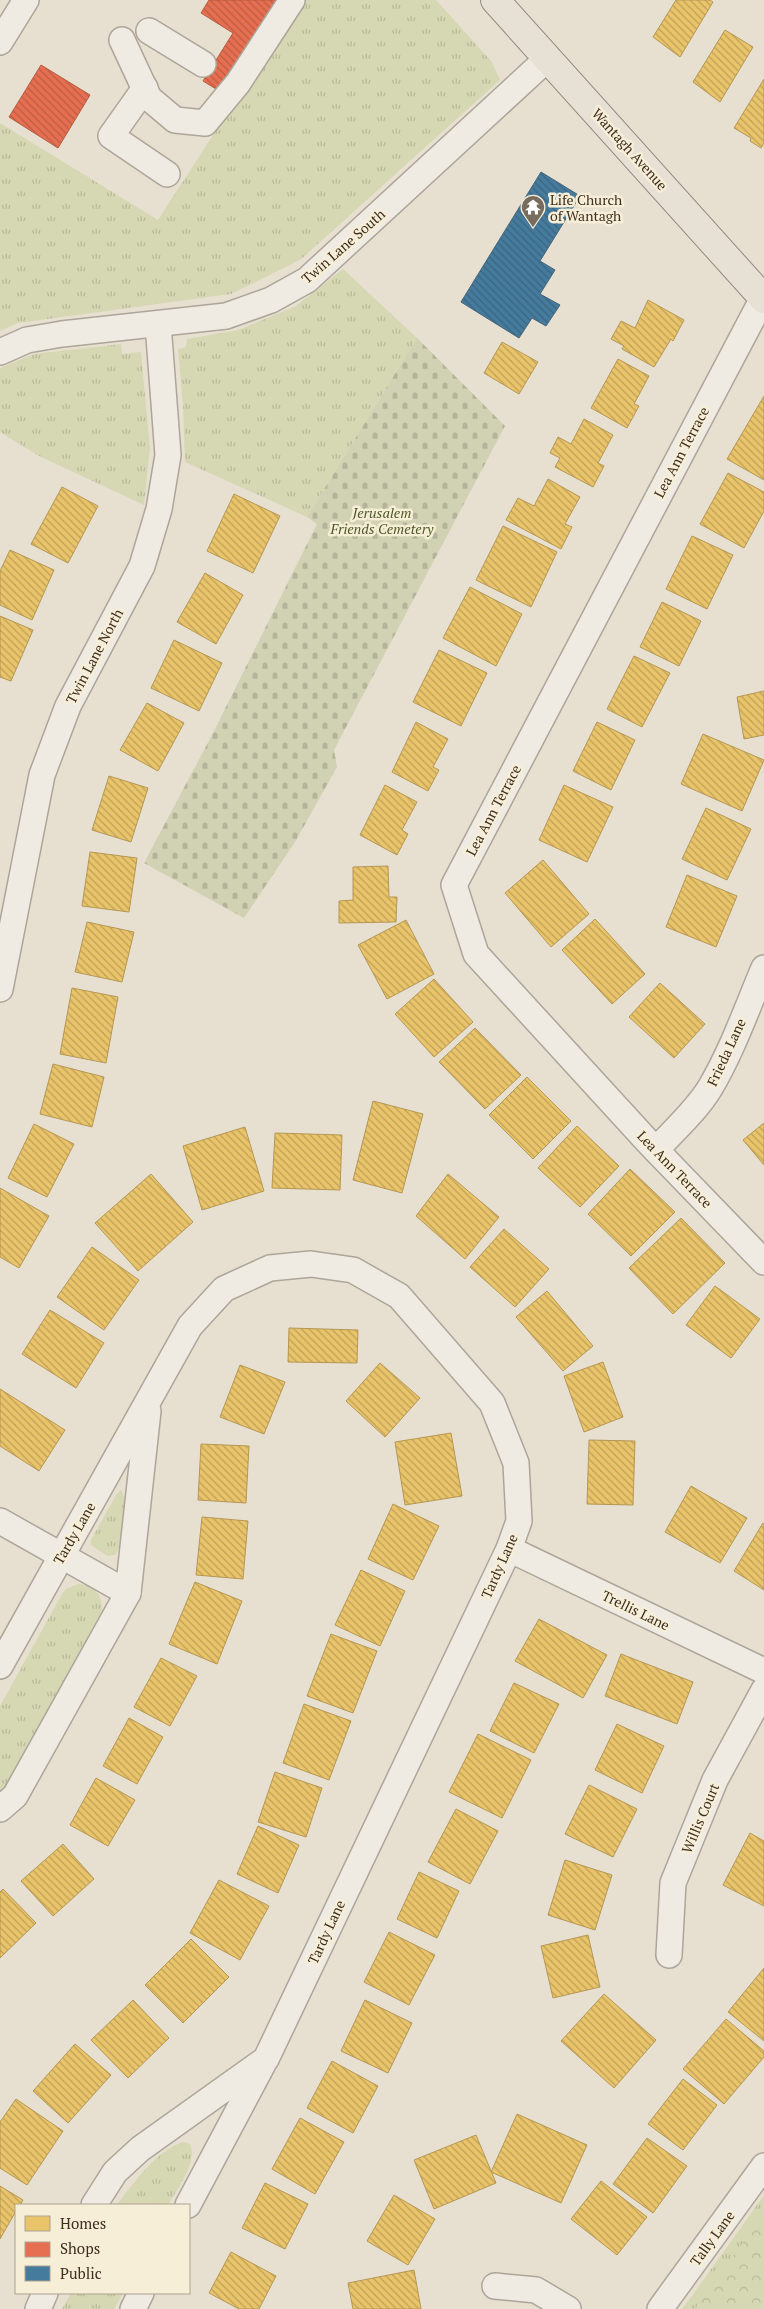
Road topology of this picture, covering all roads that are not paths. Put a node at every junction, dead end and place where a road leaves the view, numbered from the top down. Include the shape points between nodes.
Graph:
1 (26, 0) edge
2 (292, 0) edge
3 (495, 0) edge
4 (149, 31) dead end
5 (122, 40) dead end
6 (0, 42) edge
7 (548, 58) junction
8 (203, 64) dead end
9 (145, 88) junction
10 (167, 174) dead end
11 (763, 298) edge
12 (158, 324) junction
13 (0, 352) edge
14 (764, 968) edge
15 (0, 989) edge
16 (656, 1150) junction
17 (764, 1262) edge
18 (150, 1401) junction
19 (0, 1521) edge
20 (509, 1549) junction
21 (61, 1555) junction
22 (128, 1594) junction
23 (0, 1666) edge
24 (764, 1671) edge
25 (764, 1690) edge
26 (0, 1809) edge
27 (669, 1955) dead end
28 (266, 2059) junction
29 (764, 2166) edge
30 (95, 2204) edge
31 (189, 2204) edge
32 (495, 2286) dead end
33 (45, 2294) edge
34 (140, 2294) edge
35 (38, 2309) edge
36 (133, 2309) edge
37 (568, 2309) edge
38 (660, 2309) edge

1 - 6 street
2 - 9 street via 238,83 205,123 175,120 149,98
3 - 7 main road, Wantagh Avenue
4 - 8 street
5 - 9 street
7 - 11 main road, Wantagh Avenue
7 - 12 street, Twin Lane South via 307,280 271,300 226,316
9 - 10 street via 111,136
11 - 16 street, Lea Ann Terrace via 454,885 476,954
12 - 13 street, Twin Lane South via 27,340
12 - 15 street, Twin Lane North via 168,456 159,509 142,566 68,706 42,775
14 - 16 street, Frieda Lane via 709,1090
16 - 17 street, Lea Ann Terrace
18 - 20 street, Tardy Lane via 190,1326 224,1290 270,1268 311,1264 353,1270 399,1296 492,1403 516,1463 519,1521
18 - 21 street, Tardy Lane
18 - 22 street, Tardy Lane
19 - 21 street
20 - 24 street, Trellis Lane
20 - 28 street, Tardy Lane
21 - 22 street
21 - 23 street, Tardy Lane
22 - 26 street, Tardy Lane via 15,1796
25 - 27 street, Willis Court via 715,1780 673,1883
28 - 30 street, Tardy Lane via 140,2149 116,2172
28 - 31 street, Tardy Lane
29 - 38 street, Tally Lane
32 - 37 street via 536,2290
33 - 35 street
34 - 36 street

